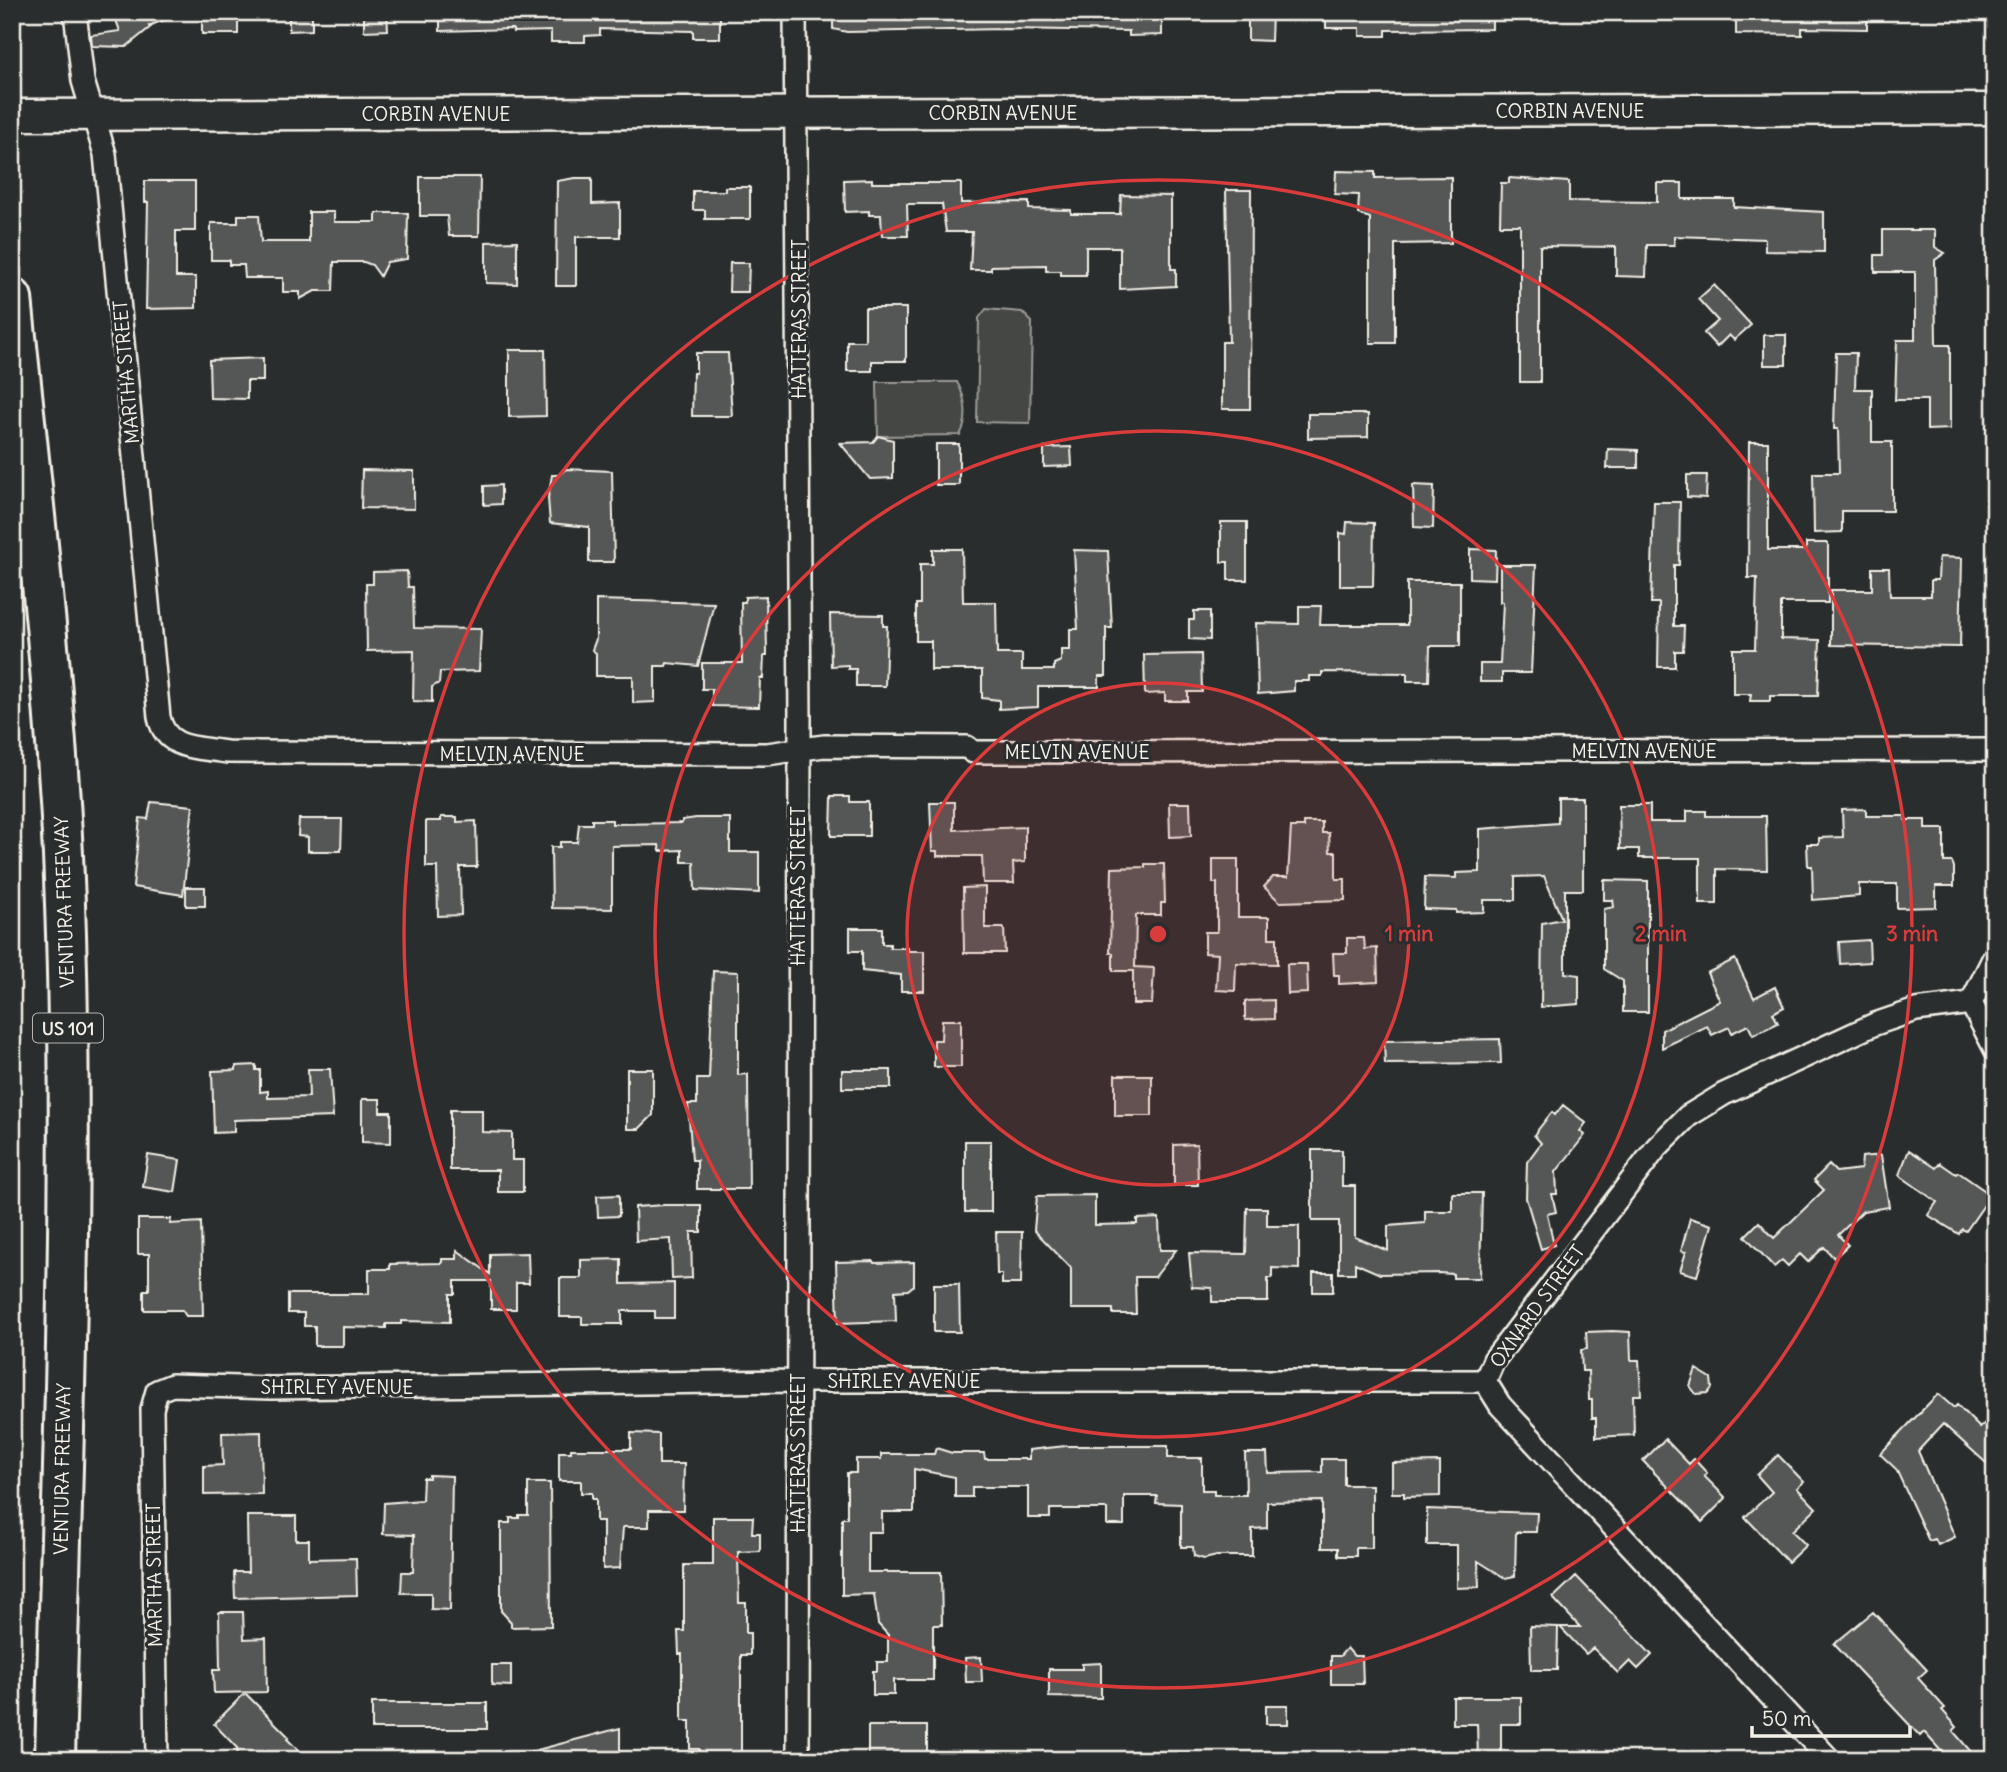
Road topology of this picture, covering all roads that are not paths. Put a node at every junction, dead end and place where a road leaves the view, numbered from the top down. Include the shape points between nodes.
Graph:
1 (75, 12) edge
2 (795, 12) edge
3 (1995, 109) edge
4 (797, 113) junction
5 (93, 114) junction
6 (12, 115) edge
7 (12, 298) edge
8 (165, 735) joint
9 (799, 749) junction
10 (1995, 750) edge
11 (1995, 955) edge
12 (1971, 1003) junction
13 (1995, 1049) edge
14 (798, 1381) junction
15 (1485, 1381) junction
16 (157, 1391) joint
17 (58, 1620) junction
18 (55, 1760) edge
19 (72, 1760) edge
20 (157, 1760) edge
21 (798, 1760) edge
22 (1830, 1760) edge

1 - 5 street, MARTHA STREET via 83,81
2 - 4 street, HATTERAS STREET
3 - 4 main road, CORBIN AVENUE
4 - 5 main road, CORBIN AVENUE
4 - 9 street, HATTERAS STREET
5 - 6 main road, CORBIN AVENUE
5 - 8 street, MARTHA STREET via 105,154 159,717
7 - 17 highway, VENTURA FREEWAY / US 101 via 56,740 63,856 67,1196
8 - 9 street, MELVIN AVENUE via 178,744 227,752 754,754
9 - 10 street, MELVIN AVENUE via 967,747 973,752 1190,753
9 - 14 street, HATTERAS STREET
11 - 12 street
12 - 13 street
12 - 15 street, OXNARD STREET via 1916,1010 1875,1024 1724,1094 1688,1116 1641,1168 1494,1360
14 - 15 street, SHIRLEY AVENUE
14 - 16 street, SHIRLEY AVENUE via 271,1388 172,1385
14 - 21 street, HATTERAS STREET
15 - 22 street, OXNARD STREET via 1500,1405
16 - 20 street, MARTHA STREET via 152,1409
17 - 18 highway, VENTURA FREEWAY / US 101
17 - 19 highway

